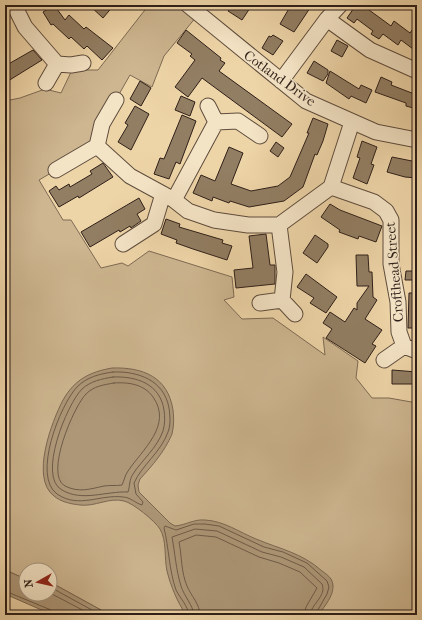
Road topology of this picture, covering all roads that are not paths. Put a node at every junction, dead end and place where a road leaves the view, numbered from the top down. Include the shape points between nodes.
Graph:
1 (14, 5) edge
2 (340, 5) edge
3 (197, 8) edge
4 (327, 19) junction
5 (83, 63) dead end
6 (57, 64) junction
7 (417, 71) edge
8 (281, 81) junction
9 (46, 83) dead end
10 (116, 100) dead end
11 (208, 106) dead end
12 (216, 122) junction
13 (352, 122) junction
14 (260, 136) dead end
15 (417, 140) edge
16 (97, 146) junction
17 (56, 170) dead end
18 (330, 187) junction
19 (169, 197) junction
20 (280, 225) junction
21 (123, 244) dead end
22 (282, 300) junction
23 (260, 303) dead end
24 (295, 314) dead end
25 (410, 349) edge
26 (384, 360) dead end

1 - 6 street via 25,27
2 - 4 street
3 - 8 street, Cotland Drive
4 - 7 street via 370,50
4 - 8 street
5 - 6 street
6 - 9 street
8 - 13 street, Cotland Drive via 306,101
10 - 16 street via 102,124
11 - 12 street
12 - 14 street via 238,121
12 - 19 street
13 - 15 street, Cotland Drive via 376,132
13 - 18 street
16 - 17 street
16 - 19 street via 130,176
18 - 20 street
18 - 25 street, Crofthead Street via 374,202 386,211 391,220 391,264 400,332
19 - 20 street via 188,211 214,220 248,226
19 - 21 street via 154,224
20 - 22 street via 285,272
22 - 23 street
22 - 24 street
25 - 26 street, Crofthead Street

